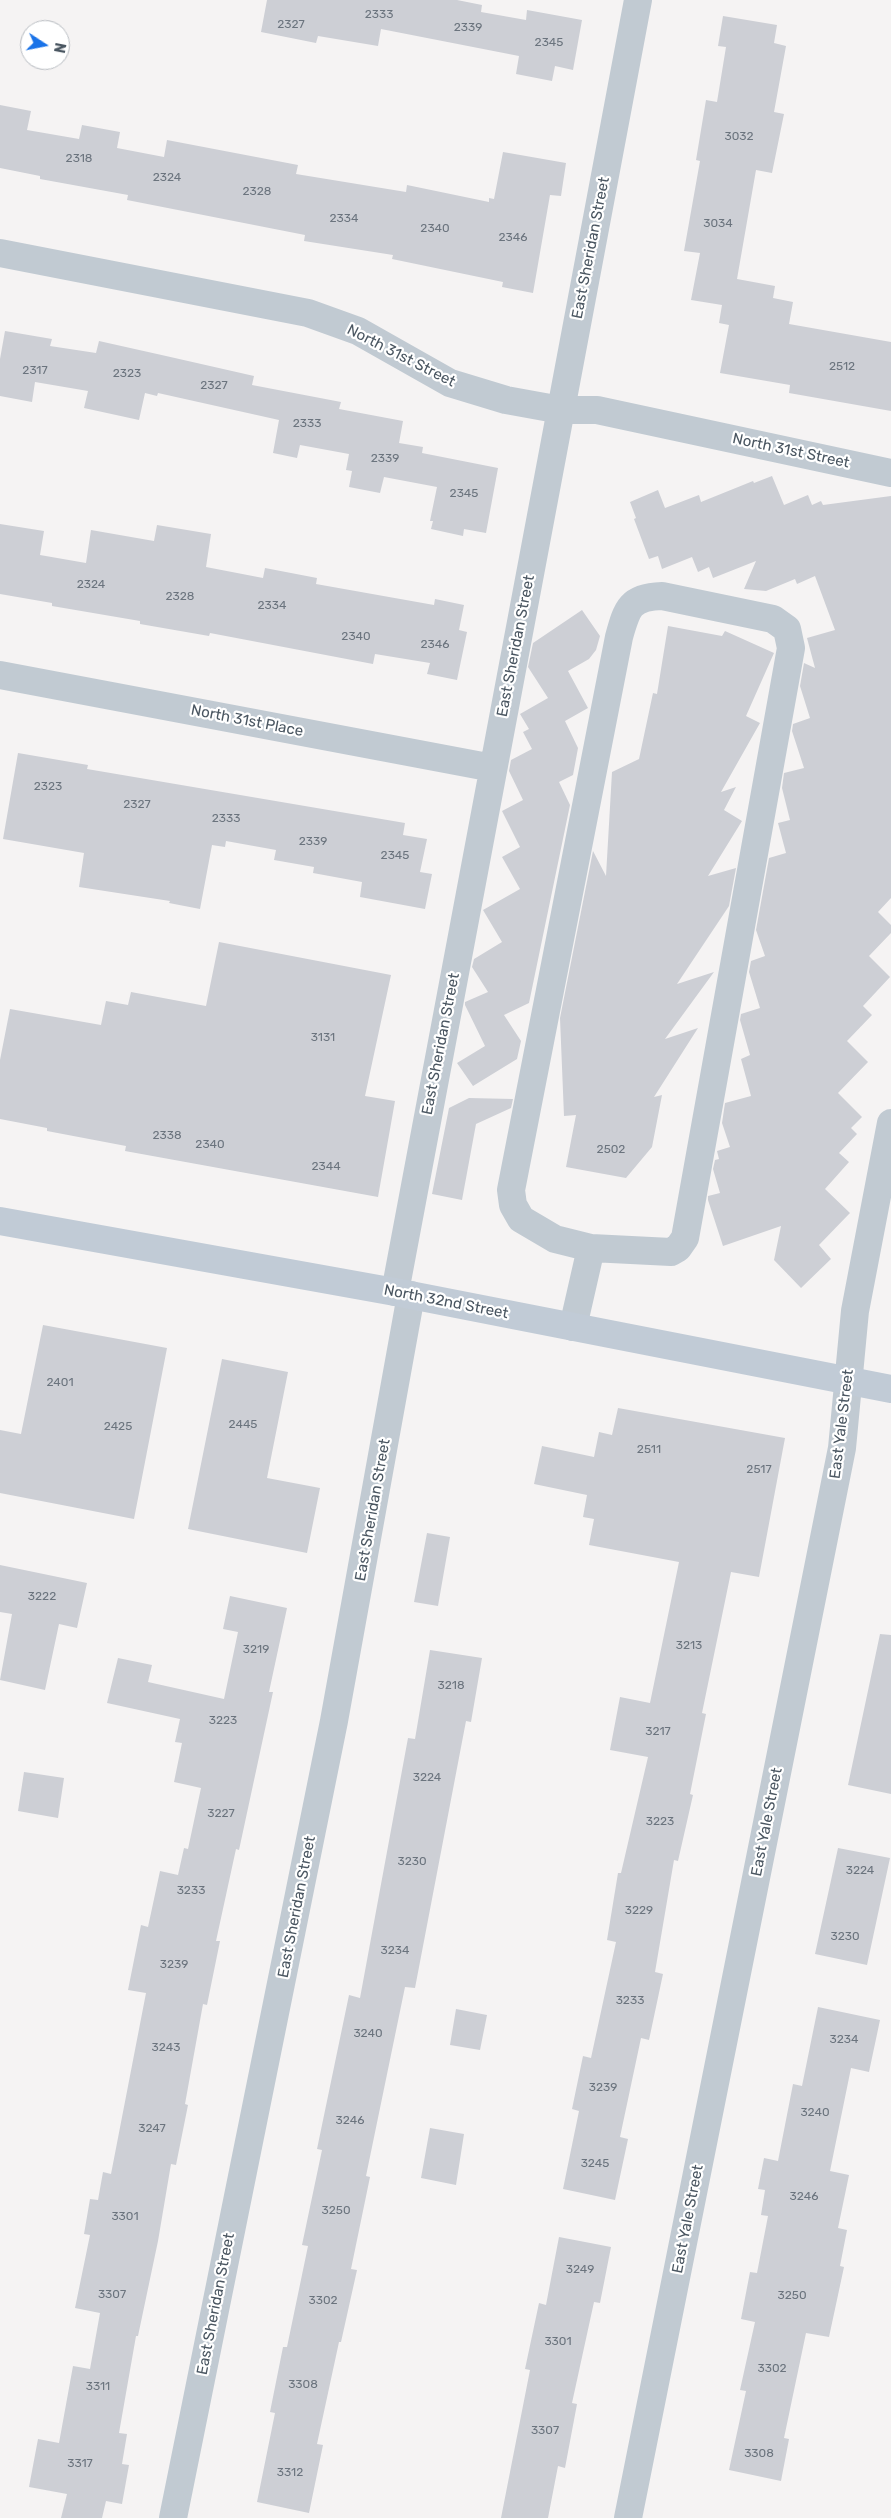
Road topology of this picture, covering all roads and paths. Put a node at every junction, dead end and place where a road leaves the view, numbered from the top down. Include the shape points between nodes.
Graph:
1 (638, 0) edge
2 (0, 253) edge
3 (561, 410) junction
4 (891, 473) edge
5 (0, 675) edge
6 (493, 768) junction
7 (891, 1124) edge
8 (0, 1221) edge
9 (591, 1248) junction
10 (403, 1293) junction
11 (573, 1327) junction
12 (849, 1380) junction
13 (891, 1389) edge
14 (173, 2518) edge
15 (628, 2518) edge

1 - 3 street, East Sheridan Street
2 - 3 street, North 31st Street via 308,313 358,331 450,382 506,400
3 - 4 street, North 31st Street via 597,410
3 - 6 street, East Sheridan Street
5 - 6 street, North 31st Place
6 - 10 street, East Sheridan Street
7 - 12 street, East Yale Street via 855,1312
8 - 10 main road, North 32nd Street
9 - 9 street via 671,1252 684,1238 791,648 787,629 774,619 662,596 633,602 619,637 511,1190 513,1205 521,1219 555,1239
9 - 11 street
10 - 11 main road, North 32nd Street
10 - 14 street, East Sheridan Street via 334,1721
11 - 12 main road, North 32nd Street
12 - 13 main road, North 32nd Street
12 - 15 street, East Yale Street via 842,1448

